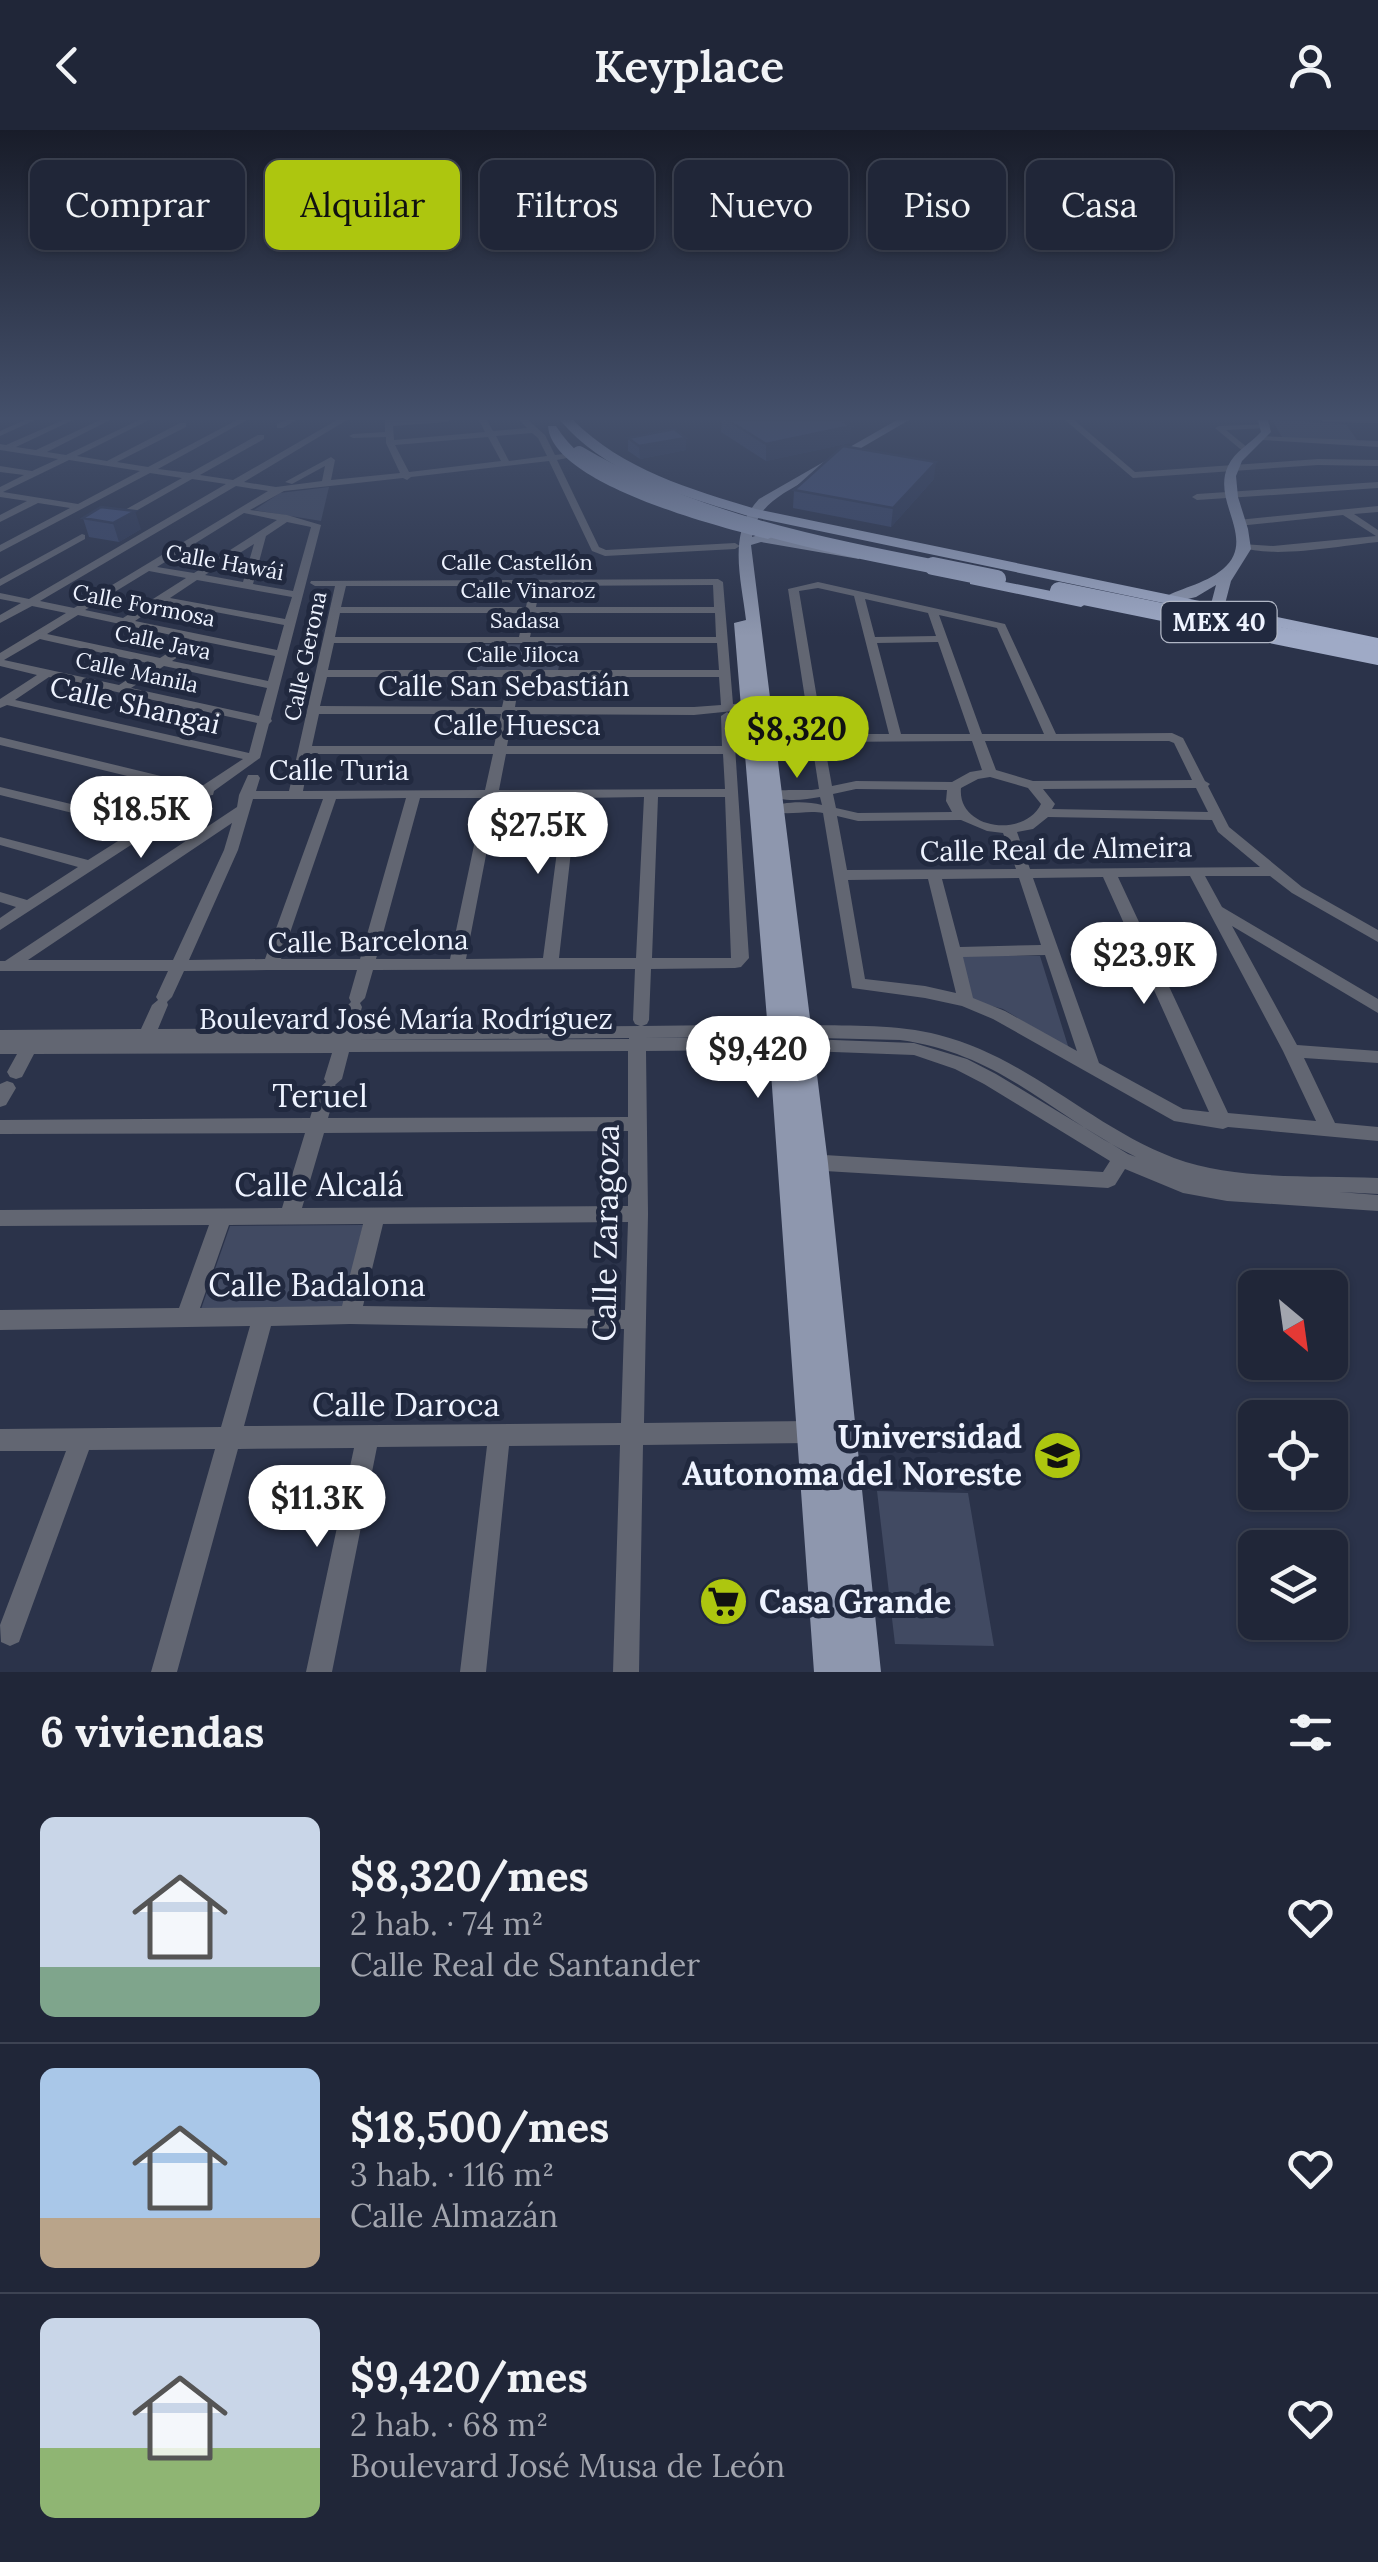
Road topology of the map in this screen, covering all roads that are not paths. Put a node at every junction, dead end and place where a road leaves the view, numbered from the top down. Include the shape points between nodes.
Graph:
1 (0, 492) edge
2 (107, 492) edge
3 (163, 492) edge
4 (220, 492) edge
5 (272, 492) edge
6 (273, 492) edge
7 (568, 492) edge
8 (638, 492) edge
9 (658, 492) edge
10 (678, 492) edge
11 (771, 492) edge
12 (777, 492) edge
13 (1264, 492) edge
14 (1230, 494) junction
15 (1197, 497) dead end
16 (37, 500) junction
17 (78, 507) junction
18 (1378, 509) edge
19 (248, 512) junction
20 (1344, 512) junction
21 (287, 518) junction
22 (0, 519) edge
23 (112, 521) edge
24 (1238, 524) junction
25 (740, 525) junction
26 (780, 528) junction
27 (82, 536) dead end
28 (262, 536) junction
29 (1378, 536) edge
30 (1245, 546) junction
31 (0, 550) edge
32 (854, 556) junction
33 (986, 562) junction
34 (151, 569) junction
35 (1228, 572) junction
36 (195, 578) junction
37 (1003, 578) junction
38 (536, 582) junction
39 (0, 583) edge
40 (316, 583) dead end
41 (341, 583) junction
42 (247, 586) junction
43 (1038, 587) junction
44 (297, 595) junction
45 (859, 595) junction
46 (0, 596) edge
47 (160, 599) junction
48 (1168, 600) junction
49 (30, 602) junction
50 (334, 610) junction
51 (530, 610) junction
52 (721, 610) junction
53 (932, 610) junction
54 (80, 612) junction
55 (0, 620) edge
56 (1215, 620) junction
57 (125, 622) junction
58 (288, 623) junction
59 (200, 636) junction
60 (44, 638) junction
61 (940, 639) junction
62 (328, 640) junction
63 (479, 640) junction
64 (524, 640) junction
65 (567, 640) junction
66 (722, 640) junction
67 (870, 640) junction
68 (280, 654) junction
69 (1375, 655) edge
70 (1, 662) edge
71 (164, 662) junction
72 (322, 673) junction
73 (48, 674) junction
74 (469, 674) junction
75 (516, 674) junction
76 (563, 674) junction
77 (725, 674) junction
78 (273, 686) junction
79 (123, 688) junction
80 (2, 703) edge
81 (314, 710) junction
82 (508, 710) junction
83 (738, 712) junction
84 (266, 721) junction
85 (768, 736) junction
86 (1051, 736) junction
87 (896, 737) junction
88 (975, 737) junction
89 (817, 738) junction
90 (0, 741) edge
91 (305, 750) junction
92 (500, 750) junction
93 (730, 750) junction
94 (254, 758) junction
95 (990, 773) junction
96 (253, 778) dead end
97 (1203, 784) junction
98 (1033, 785) junction
99 (954, 786) junction
100 (826, 789) junction
101 (0, 791) edge
102 (208, 792) junction
103 (414, 794) junction
104 (491, 794) junction
105 (571, 794) junction
106 (651, 794) junction
107 (732, 794) junction
108 (295, 795) junction
109 (331, 795) junction
110 (775, 801) junction
111 (244, 803) junction
112 (827, 810) junction
113 (1046, 813) junction
114 (963, 816) junction
115 (1214, 816) junction
116 (152, 828) junction
117 (1009, 829) junction
118 (0, 841) edge
119 (92, 866) junction
120 (1272, 871) junction
121 (1108, 872) junction
122 (1196, 872) junction
123 (774, 874) junction
124 (1024, 874) junction
125 (840, 875) junction
126 (934, 875) junction
127 (0, 898) edge
128 (29, 906) junction
129 (1215, 908) junction
130 (0, 925) edge
131 (1378, 937) edge
132 (1051, 950) junction
133 (952, 952) junction
134 (456, 964) junction
135 (550, 964) junction
136 (644, 965) junction
137 (4, 966) edge
138 (271, 966) junction
139 (365, 966) junction
140 (176, 968) junction
141 (966, 1001) junction
142 (1378, 1007) edge
143 (638, 1033) junction
144 (0, 1036) edge
145 (146, 1036) junction
146 (790, 1038) junction
147 (344, 1041) junction
148 (32, 1042) junction
149 (0, 1048) edge
150 (1292, 1052) junction
151 (1378, 1058) edge
152 (1092, 1068) junction
153 (8, 1087) edge
154 (1223, 1122) junction
155 (640, 1124) junction
156 (316, 1126) junction
157 (0, 1127) edge
158 (1329, 1130) junction
159 (1378, 1134) edge
160 (1121, 1158) junction
161 (802, 1161) junction
162 (1378, 1186) edge
163 (1378, 1202) edge
164 (290, 1214) junction
165 (638, 1214) junction
166 (374, 1215) junction
167 (222, 1216) junction
168 (0, 1218) edge
169 (350, 1315) junction
170 (186, 1318) junction
171 (263, 1318) junction
172 (0, 1320) edge
173 (634, 1320) junction
174 (812, 1432) junction
175 (630, 1436) junction
176 (499, 1437) junction
177 (367, 1438) junction
178 (228, 1439) junction
179 (0, 1440) edge
180 (81, 1440) junction
181 (10, 1633) dead end
182 (164, 1672) edge
183 (319, 1672) edge
184 (473, 1672) edge
185 (626, 1672) edge
186 (831, 1672) edge
187 (864, 1672) edge

1 - 16 street
2 - 17 street
3 - 23 street
4 - 49 street
5 - 34 street
6 - 19 street
7 - 25 street via 598,552
8 - 25 highway
9 - 37 highway, MEX 40, bridge via 742,522
10 - 25 highway
11 - 25 main road
12 - 25 main road
13 - 14 street
14 - 15 street
14 - 24 main road
16 - 17 street
16 - 22 street
17 - 31 street
18 - 20 street
19 - 21 street
19 - 34 street
20 - 24 street
20 - 29 street
21 - 28 street
21 - 44 street via 316,525
24 - 30 main road
25 - 26 highway
25 - 32 main road via 761,538
25 - 83 main road
25 - 85 main road
26 - 32 highway
26 - 33 highway
27 - 39 street
28 - 36 street
28 - 42 street
29 - 30 street
30 - 35 main road
32 - 43 highway
33 - 43 highway
33 - 48 highway
34 - 36 street, Calle Hawái
34 - 54 street
35 - 48 main road
35 - 56 main road
36 - 42 street, Calle Hawái
36 - 47 street
37 - 43 highway
37 - 69 highway, MEX 40, bridge
38 - 41 street, Calle Castellón
38 - 51 street
38 - 52 street, Calle Castellón via 718,582
40 - 41 street, Calle Castellón
41 - 50 street, Calle Gerona
42 - 44 street, Calle Hawái
43 - 56 highway
43 - 69 highway, MEX 40, bridge via 1089,590 1310,635
44 - 58 street
45 - 53 street
45 - 67 street
45 - 89 street via 804,584 792,592
46 - 49 street, Calle Formosa
47 - 57 street
47 - 58 street
48 - 56 highway
49 - 54 street, Calle Formosa
49 - 55 street
50 - 51 street, Calle Vinaroz
50 - 62 street, Calle Gerona
51 - 52 street, Calle Vinaroz
51 - 64 street
52 - 66 street
53 - 61 street
53 - 86 street via 1001,626
54 - 57 street, Calle Formosa
54 - 60 street
54 - 70 street
56 - 69 highway
57 - 59 street, Calle Formosa
58 - 68 street
59 - 68 street, Calle Formosa
59 - 71 street
60 - 70 street
60 - 71 street, Calle Java
61 - 67 street
61 - 88 street
62 - 63 street, Sadasa
62 - 72 street, Calle Gerona
63 - 64 street, Sadasa
63 - 74 street
64 - 65 street, Sadasa
65 - 66 street, Sadasa
65 - 76 street
66 - 77 street
67 - 87 street
68 - 78 street
70 - 73 street, Calle Manila
71 - 78 street, Calle Java
71 - 79 street
72 - 74 street, Calle Jiloca
72 - 81 street, Calle Gerona
73 - 79 street, Calle Manila
73 - 80 street
74 - 75 street, Calle Jiloca
75 - 76 street, Calle Jiloca
75 - 82 street
76 - 77 street, Calle Jiloca
77 - 83 street
78 - 84 street
79 - 84 street, Calle Manila
80 - 94 street, Calle Shangai
81 - 82 street, Calle San Sebastián
81 - 91 street, Calle Gerona
82 - 83 street, Calle San Sebastián
82 - 92 street
83 - 85 main road via 758,713
83 - 93 street
83 - 123 main road
84 - 94 street
85 - 110 main road
86 - 88 street
86 - 97 street via 1172,736
87 - 88 street
87 - 89 street
88 - 95 street
89 - 100 street
90 - 102 street
91 - 92 street, Calle Huesca
91 - 108 street, Calle Gerona
92 - 93 street, Calle Huesca
92 - 104 street
93 - 107 street
94 - 102 street
95 - 98 street
95 - 99 street
96 - 111 street
97 - 98 street
97 - 115 street
98 - 113 street via 1048,804
99 - 100 street
99 - 114 street via 950,796
100 - 110 street
100 - 112 street
101 - 116 street
102 - 116 street
103 - 104 street, Calle Turia
103 - 109 street, Calle Turia
103 - 139 street
104 - 105 street, Calle Turia
104 - 134 street
105 - 106 street, Calle Turia
105 - 135 street
106 - 107 street, Calle Turia
106 - 136 street, Calle Zaragoza
107 - 136 street, Calle Barcelona via 741,958
108 - 109 street, Calle Turia
108 - 111 street, Calle Turia
109 - 138 street
110 - 112 street
110 - 123 main road
111 - 137 street
111 - 140 street via 231,850
112 - 114 street via 858,817
112 - 125 street
113 - 115 street
113 - 117 street via 1039,822
114 - 117 street
115 - 120 street
116 - 119 street
117 - 124 street
118 - 119 street
119 - 128 street
120 - 122 street, Calle Real de Almeira
120 - 131 street
121 - 122 street, Calle Real de Almeira
121 - 124 street, Calle Real de Almeira
121 - 154 street
122 - 129 street
123 - 146 main road
124 - 126 street, Calle Real de Almeira
124 - 132 street
125 - 126 street, Calle Real de Almeira
125 - 141 street via 858,984
126 - 133 street
127 - 128 street
128 - 130 street
129 - 142 street
129 - 150 street
132 - 133 street
132 - 152 street
133 - 141 street
134 - 135 street, Calle Barcelona
134 - 139 street, Calle Barcelona
135 - 136 street, Calle Barcelona
136 - 143 street, Calle Zaragoza
137 - 140 street, Calle Barcelona
138 - 139 street, Calle Barcelona
138 - 140 street, Calle Barcelona
139 - 147 street
140 - 145 street
141 - 152 street
143 - 146 street, Boulevard José María Rodríguez
143 - 147 street, Boulevard José María Rodríguez
143 - 155 street, Calle Zaragoza
144 - 148 street, Boulevard José María Rodríguez
145 - 147 street, Boulevard José María Rodríguez
145 - 148 street, Boulevard José María Rodríguez
146 - 160 street, Boulevard José María Rodríguez via 938,1056 990,1078
146 - 161 main road
146 - 162 street, Boulevard José María Rodríguez via 907,1036 956,1046 1123,1141 1188,1170 1247,1180
147 - 148 street, Boulevard José María Rodríguez
147 - 156 street
148 - 149 street, Boulevard José María Rodríguez
148 - 153 street
150 - 151 street
150 - 158 street
152 - 154 street via 1180,1116
154 - 158 street
155 - 156 street, Teruel
155 - 165 street, Calle Zaragoza
156 - 157 street, Teruel
156 - 164 street
158 - 159 street
160 - 161 street via 1108,1180
160 - 163 street, Boulevard José María Rodríguez via 1204,1190
161 - 174 main road
161 - 187 main road
164 - 166 street, Calle Alcalá
164 - 167 street, Calle Alcalá
165 - 166 street, Calle Alcalá
165 - 173 street, Calle Zaragoza
166 - 169 street
167 - 168 street, Calle Alcalá
167 - 170 street
169 - 171 street, Calle Badalona
169 - 173 street, Calle Badalona
170 - 171 street, Calle Badalona
170 - 172 street, Calle Badalona
171 - 178 street
173 - 175 street, Calle Zaragoza
174 - 175 street, Calle Daroca
174 - 186 main road
175 - 176 street, Calle Daroca
175 - 185 street, Calle Zaragoza
176 - 177 street, Calle Daroca
176 - 184 street
177 - 178 street, Calle Daroca
177 - 183 street
178 - 180 street, Calle Daroca
178 - 182 street
179 - 180 street, Calle Daroca
180 - 181 street

